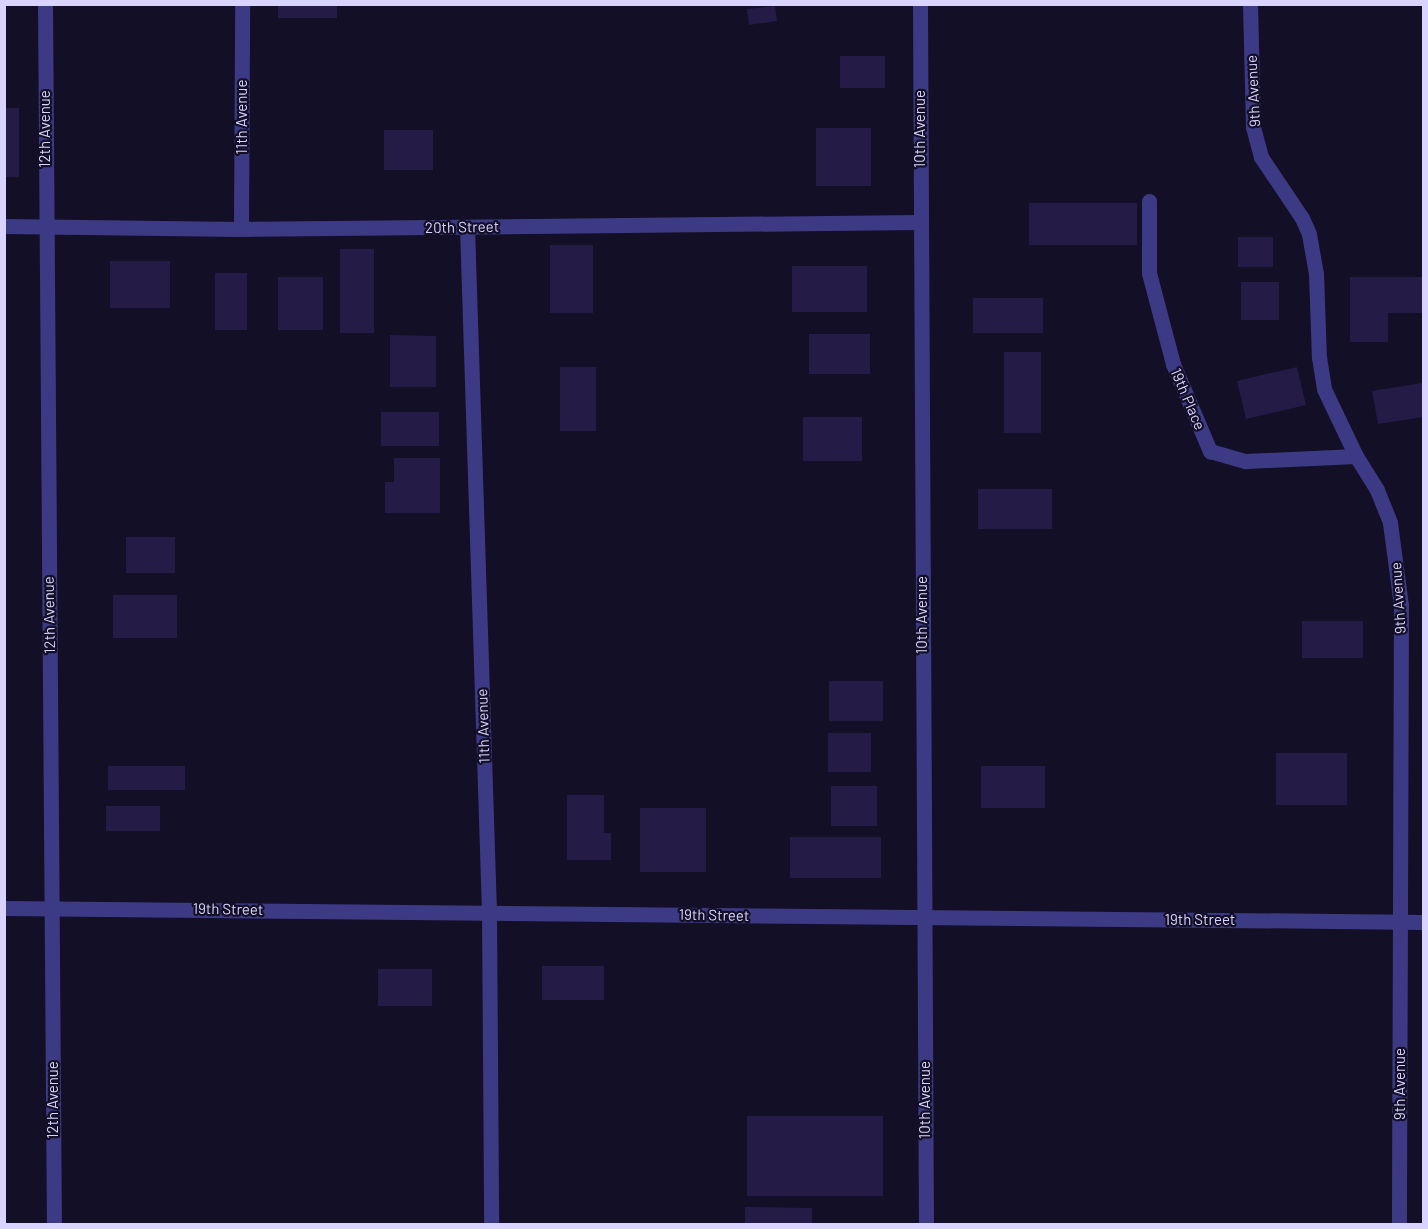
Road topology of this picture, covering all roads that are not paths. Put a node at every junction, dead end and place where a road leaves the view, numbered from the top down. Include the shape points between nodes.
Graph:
1 (45, 4) edge
2 (242, 4) edge
3 (920, 4) edge
4 (1250, 4) edge
5 (1149, 201) dead end
6 (919, 222) junction
7 (4, 225) edge
8 (45, 225) junction
9 (467, 227) junction
10 (241, 229) junction
11 (1356, 456) junction
12 (4, 908) edge
13 (52, 908) junction
14 (489, 912) junction
15 (924, 918) junction
16 (1401, 922) junction
17 (1424, 922) edge
18 (54, 1224) edge
19 (491, 1224) edge
20 (926, 1224) edge
21 (1399, 1224) edge

1 - 8 street, 12th Avenue
2 - 10 street, 11th Avenue
3 - 6 street, 10th Avenue
4 - 11 street, 9th Avenue via 1253,127 1261,157 1309,234 1316,273 1324,390
5 - 11 street, 19th Place via 1149,273 1173,364 1210,451 1246,461
6 - 9 street, 20th Street
6 - 15 street, 10th Avenue
7 - 8 street, 20th Street
8 - 10 street, 20th Street
8 - 13 street, 12th Avenue
9 - 10 street, 20th Street
9 - 14 street, 11th Avenue
11 - 16 street, 9th Avenue via 1377,490 1390,523 1401,605
12 - 13 street, 19th Street
13 - 14 street, 19th Street
13 - 18 street, 12th Avenue
14 - 15 street, 19th Street
14 - 19 street, 11th Avenue
15 - 16 street, 19th Street
15 - 20 street, 10th Avenue
16 - 17 street, 19th Street
16 - 21 street, 9th Avenue

